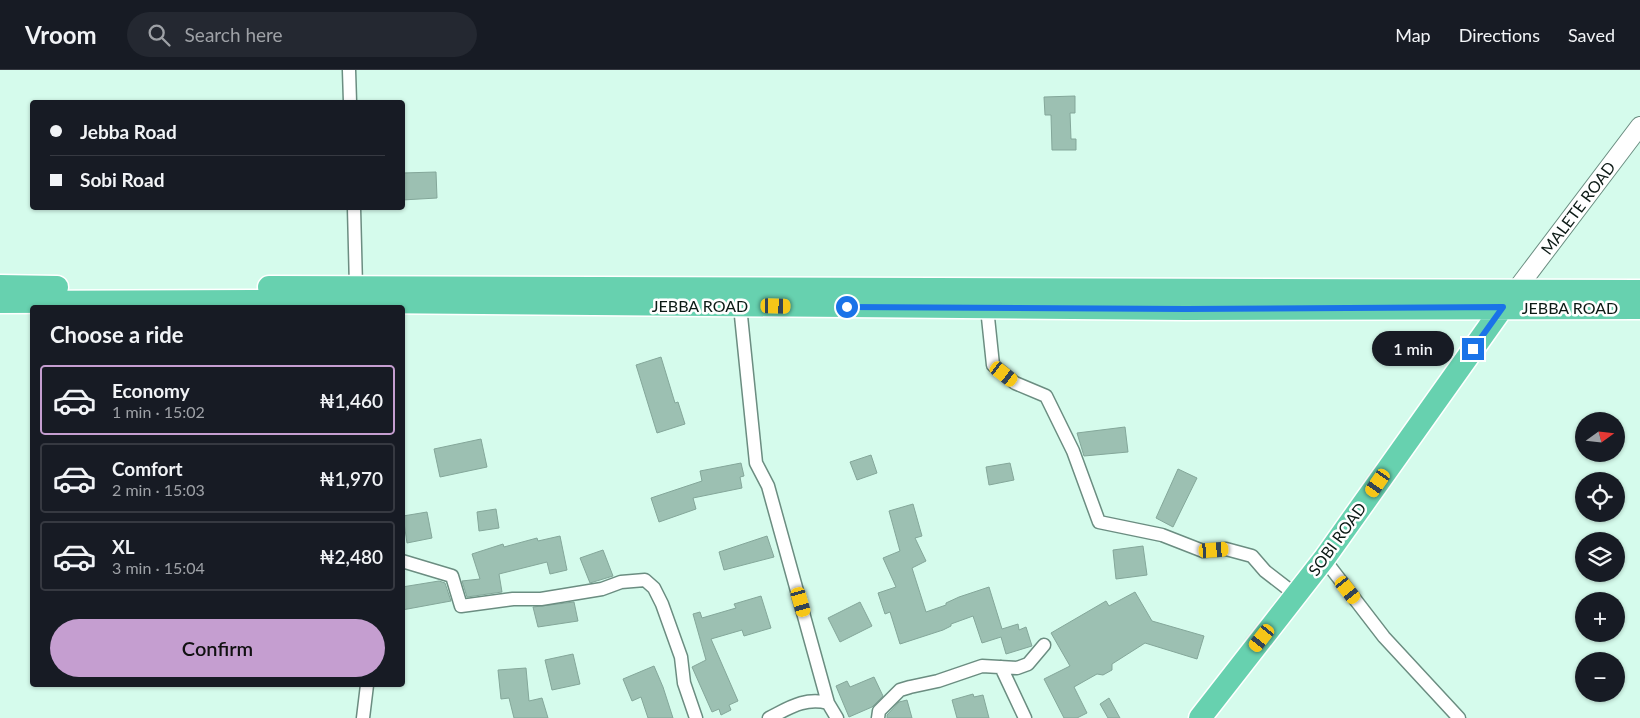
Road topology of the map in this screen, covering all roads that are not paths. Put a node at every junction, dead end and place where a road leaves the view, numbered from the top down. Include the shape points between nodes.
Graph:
1 (349, 70) edge
2 (350, 100) edge
3 (1640, 126) edge
4 (354, 210) edge
5 (0, 286) edge
6 (1640, 291) edge
7 (356, 299) edge
8 (1510, 299) junction
9 (0, 302) edge
10 (740, 306) junction
11 (988, 308) junction
12 (1640, 308) edge
13 (1324, 559) junction
14 (405, 562) edge
15 (1296, 595) junction
16 (1044, 645) dead end
17 (1001, 667) junction
18 (367, 687) edge
19 (828, 703) junction
20 (363, 718) edge
21 (696, 718) edge
22 (769, 718) edge
23 (836, 718) edge
24 (878, 718) edge
25 (1025, 718) edge
26 (1200, 718) edge
27 (1459, 718) edge

1 - 2 street
3 - 8 street, MALETE ROAD
4 - 7 street
5 - 7 highway
6 - 8 highway
7 - 8 highway
7 - 9 highway, JEBBA ROAD
7 - 10 highway, JEBBA ROAD
8 - 11 highway, JEBBA ROAD
8 - 12 highway, JEBBA ROAD
8 - 13 highway, SOBI ROAD
10 - 11 highway, JEBBA ROAD
10 - 19 street via 756,463 768,486 778,519
11 - 15 street via 993,365 1015,383 1046,396 1073,451 1099,522 1162,535 1203,551 1226,550 1252,556 1265,571
13 - 15 highway, SOBI ROAD
13 - 27 street via 1384,637
14 - 21 street via 452,576 461,606 541,599 645,580 654,588 662,604 681,657 684,683
15 - 26 highway, SOBI ROAD
16 - 17 street via 1028,664 1017,668
17 - 24 street via 982,666 938,682 900,690 878,711
17 - 25 street
18 - 20 street
19 - 22 street via 814,699 804,701
19 - 23 street

